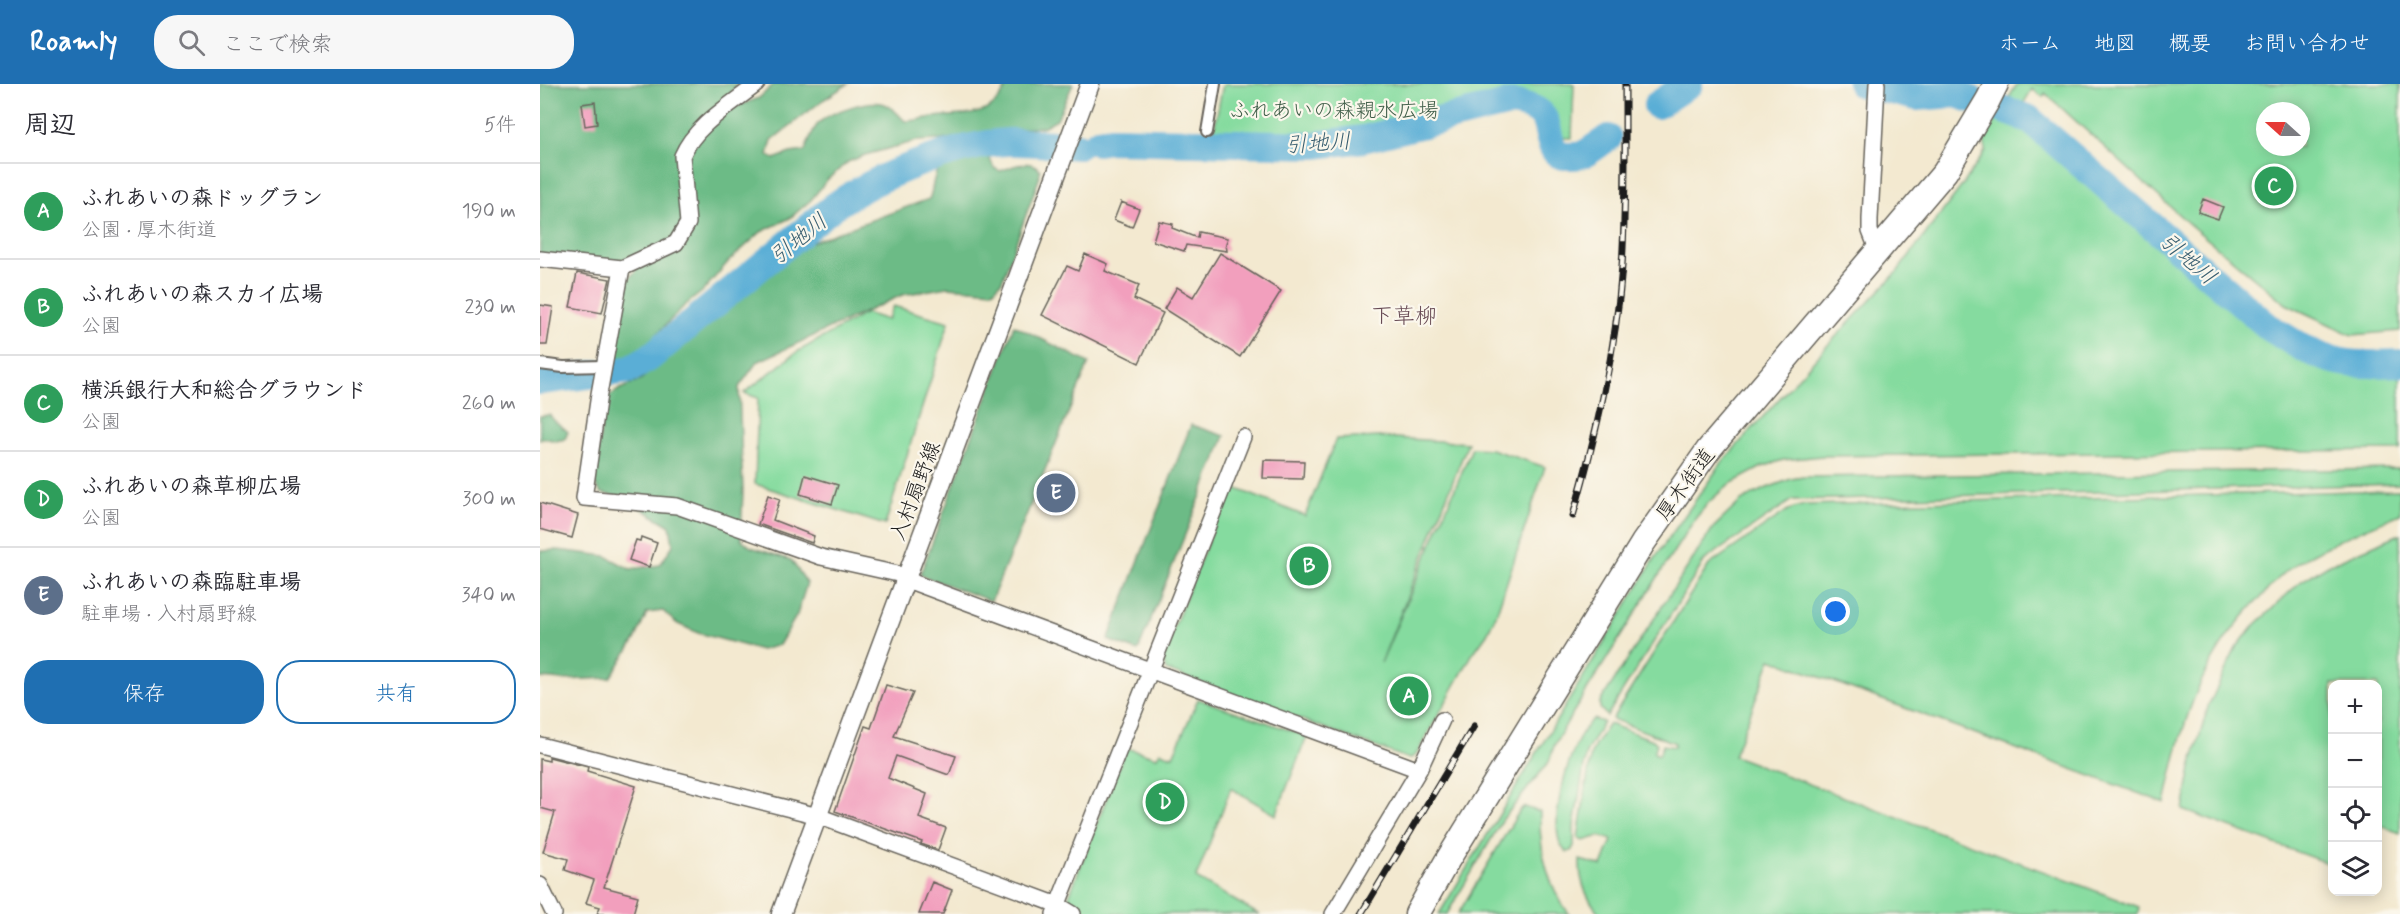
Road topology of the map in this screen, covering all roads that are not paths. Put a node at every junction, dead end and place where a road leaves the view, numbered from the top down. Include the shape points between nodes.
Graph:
1 (757, 84) edge
2 (1090, 84) edge
3 (1215, 84) edge
4 (1877, 84) edge
5 (1996, 84) edge
6 (1208, 132) dead end
7 (1877, 249) junction
8 (540, 259) edge
9 (622, 267) junction
10 (540, 364) edge
11 (604, 366) junction
12 (1243, 438) dead end
13 (906, 579) junction
14 (1151, 671) junction
15 (1442, 720) dead end
16 (540, 745) edge
17 (1419, 770) junction
18 (818, 816) junction
19 (540, 885) edge
20 (1056, 910) edge
21 (554, 914) edge
22 (781, 914) edge
23 (1072, 914) edge
24 (1333, 914) edge
25 (1416, 914) edge

1 - 9 street via 697,133 685,148 682,156 688,223 676,243
2 - 13 street, 入村扇野線
3 - 6 street
4 - 7 street via 1870,225
5 - 7 main road, 厚木街道 via 1945,172
7 - 25 main road, 厚木街道 via 1709,449 1643,543
8 - 9 street
9 - 11 street
10 - 11 street
11 - 13 street via 584,498 677,506 821,557
12 - 14 street
13 - 14 street
13 - 18 street, 入村扇野線
14 - 17 street
14 - 20 street
15 - 17 street
16 - 18 street
17 - 24 street
18 - 20 street
18 - 22 street, 入村扇野線
19 - 21 street
20 - 23 street

